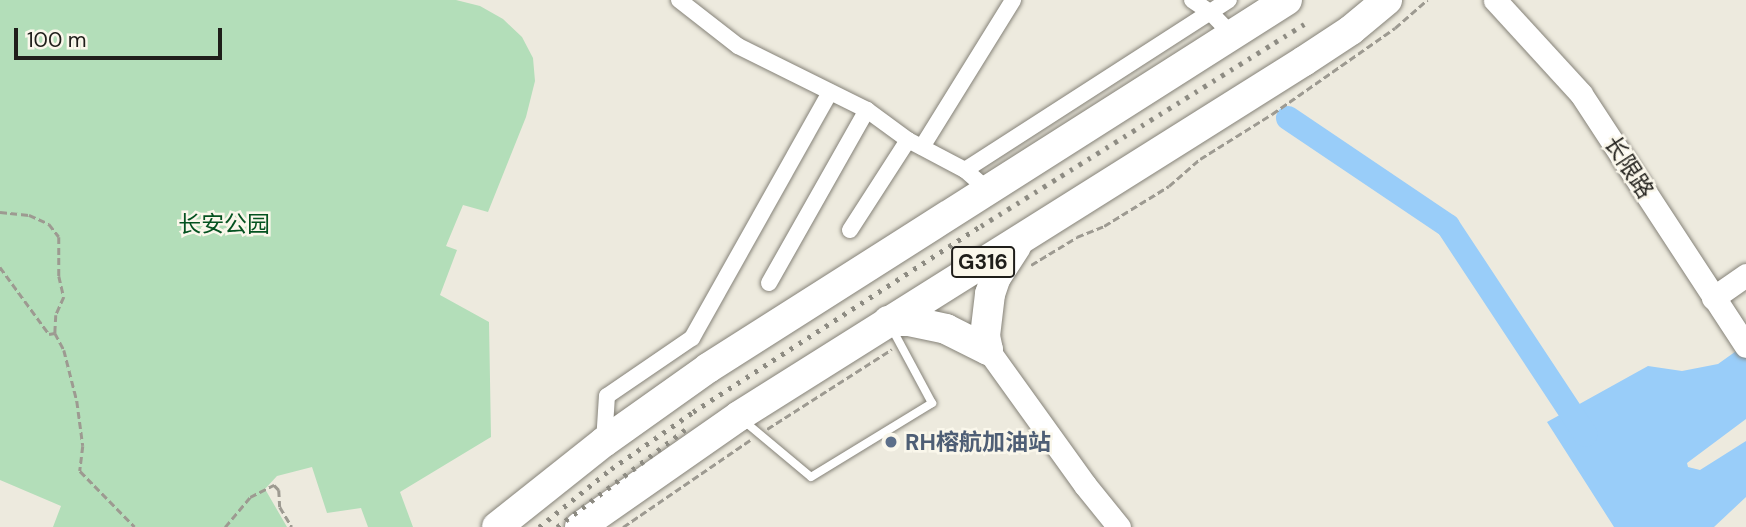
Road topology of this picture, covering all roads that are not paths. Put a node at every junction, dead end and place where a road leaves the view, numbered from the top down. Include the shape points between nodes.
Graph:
1 (679, 0) edge
2 (1013, 0) edge
3 (1192, 0) edge
4 (1229, 0) edge
5 (1287, 0) edge
6 (1387, 0) edge
7 (1496, 0) edge
8 (1210, 12) junction
9 (1233, 36) junction
10 (830, 92) junction
11 (867, 110) junction
12 (915, 144) junction
13 (965, 170) junction
14 (988, 190) junction
15 (850, 230) dead end
16 (1022, 238) junction
17 (1746, 275) edge
18 (769, 283) dead end
19 (1713, 298) junction
20 (894, 333) junction
21 (1742, 340) edge
22 (988, 350) junction
23 (749, 425) junction
24 (604, 442) junction
25 (497, 527) edge
26 (580, 527) edge
27 (1119, 527) edge

1 - 10 street via 738,46
2 - 12 street
3 - 8 street
4 - 8 street
5 - 9 highway, G316
6 - 16 highway, G316 via 1304,61
7 - 19 street, 长限路 via 1581,94
8 - 9 street
8 - 13 street
9 - 14 highway, G316
10 - 11 street
10 - 24 street via 692,338 607,396
11 - 12 street
11 - 18 street
12 - 13 street
12 - 15 street
13 - 14 street
14 - 24 highway, G316 via 708,368
16 - 20 highway, G316
16 - 22 highway via 990,294
17 - 19 street
19 - 21 street, 长限路
20 - 22 highway via 909,321 946,329
20 - 23 highway, G316
20 - 23 lane via 932,403 811,477
22 - 27 street
23 - 26 highway, G316
24 - 25 highway, G316

